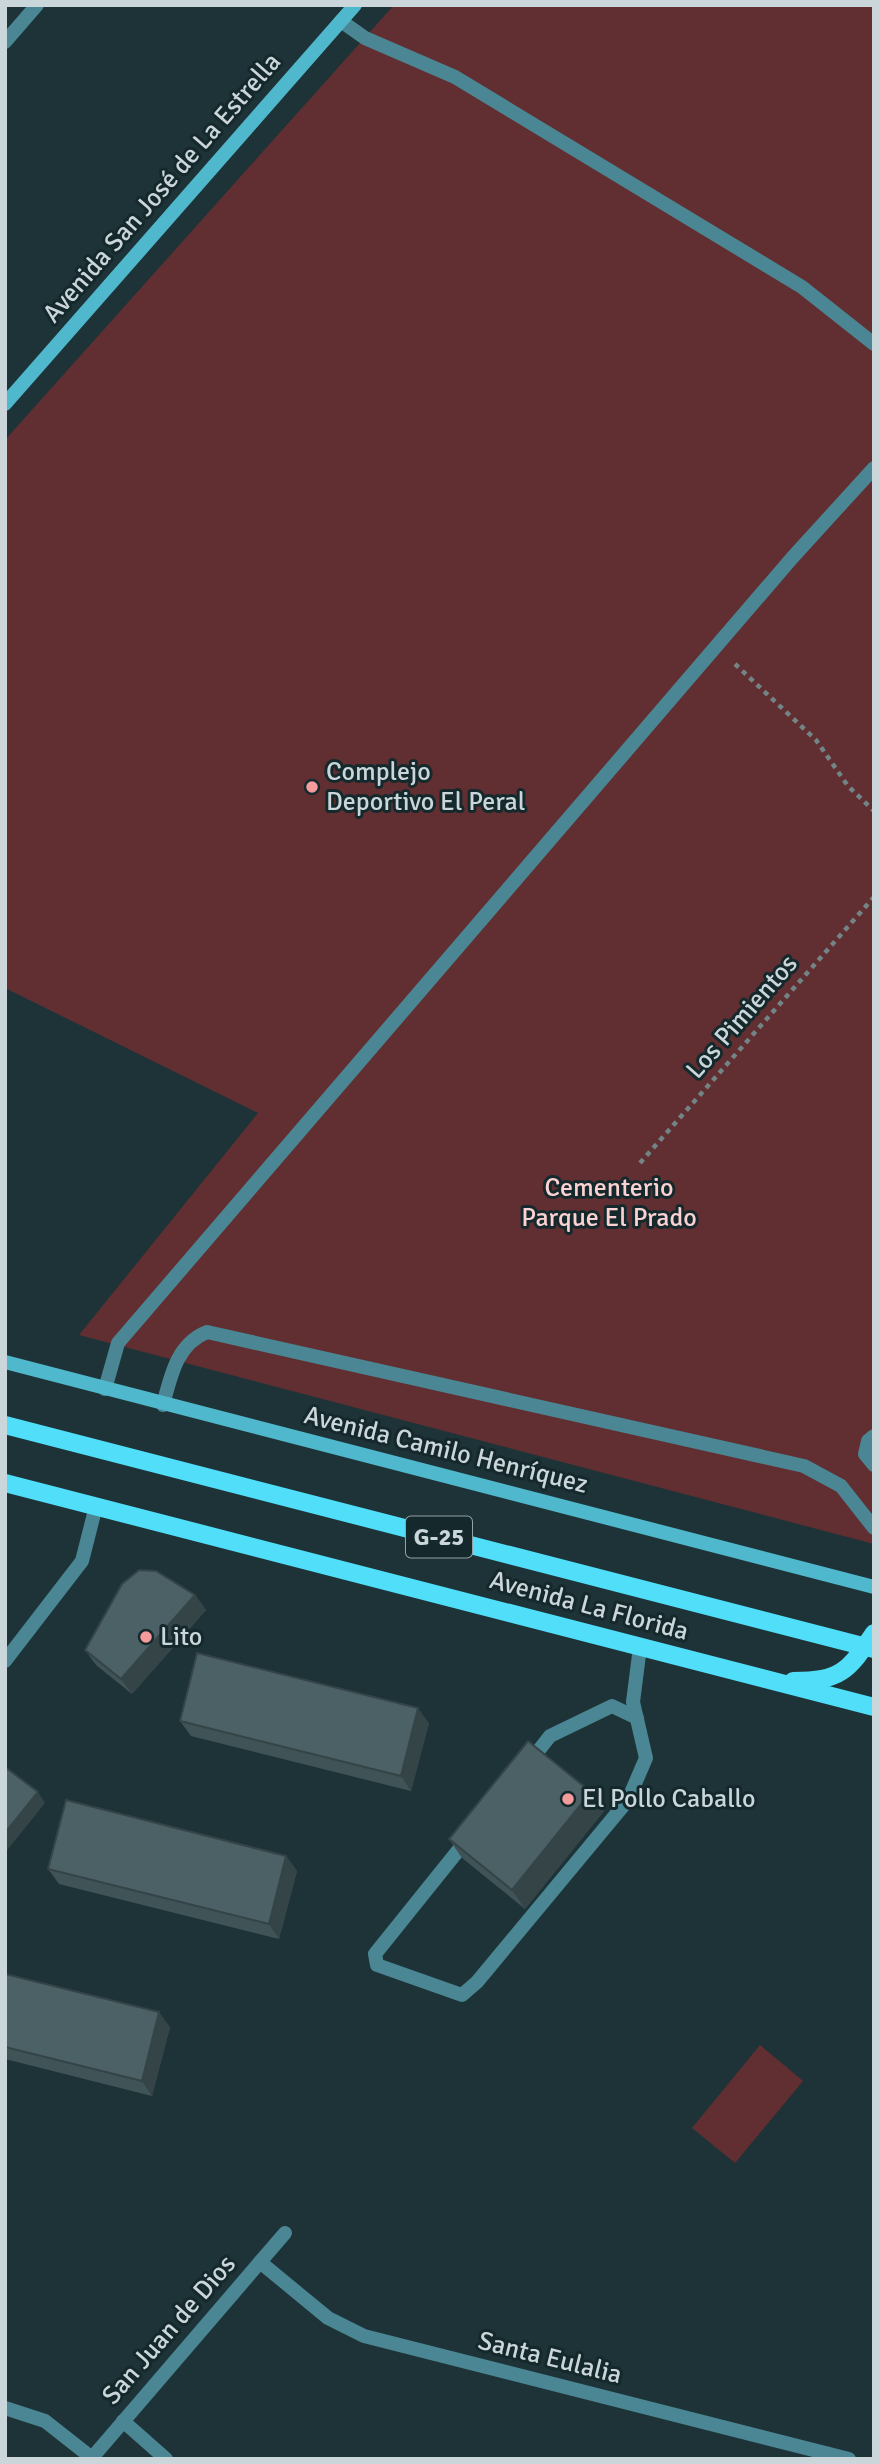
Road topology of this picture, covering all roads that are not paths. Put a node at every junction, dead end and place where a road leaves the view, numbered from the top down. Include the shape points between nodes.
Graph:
1 (37, 5) edge
2 (355, 5) edge
3 (341, 21) junction
4 (5, 42) edge
5 (874, 344) edge
6 (5, 404) edge
7 (874, 468) edge
8 (5, 1362) edge
9 (105, 1389) junction
10 (163, 1405) junction
11 (5, 1424) edge
12 (874, 1436) edge
13 (874, 1465) edge
14 (5, 1483) edge
15 (96, 1506) junction
16 (874, 1528) edge
17 (874, 1587) edge
18 (871, 1643) edge
19 (640, 1647) junction
20 (5, 1661) edge
21 (772, 1681) junction
22 (874, 1707) edge
23 (637, 1718) junction
24 (515, 1780) edge
25 (480, 1824) edge
26 (285, 2233) dead end
27 (260, 2262) junction
28 (5, 2408) edge
29 (123, 2421) junction
30 (92, 2458) edge
31 (166, 2459) edge
32 (849, 2459) edge

1 - 4 street
2 - 3 street, Avenida San José de La Estrella
3 - 5 street via 365,38 455,77 790,280
3 - 6 street, Avenida San José de La Estrella
7 - 9 street via 118,1343
8 - 9 street, Avenida Camilo Henríquez
9 - 10 street, Avenida Camilo Henríquez
10 - 16 street via 182,1349 207,1332 804,1466 841,1486
10 - 17 street, Avenida Camilo Henríquez
11 - 18 main road, G-25
12 - 13 street via 865,1454
14 - 15 main road, Avenida La Florida / G-25
15 - 19 main road, Avenida La Florida / G-25
15 - 20 street via 82,1561
18 - 21 main road via 842,1672 816,1680
19 - 21 main road, Avenida La Florida / G-25
19 - 23 street via 633,1702
21 - 22 main road, Avenida La Florida / G-25
23 - 24 street via 612,1706 550,1736
23 - 25 street via 646,1758 628,1800 477,1982 461,1996 377,1965 375,1954
26 - 27 street, San Juan de Dios
27 - 29 street, San Juan de Dios
27 - 32 street, Santa Eulalia via 328,2318 365,2336
28 - 30 street via 45,2421
29 - 30 street, San Juan de Dios
29 - 31 street

